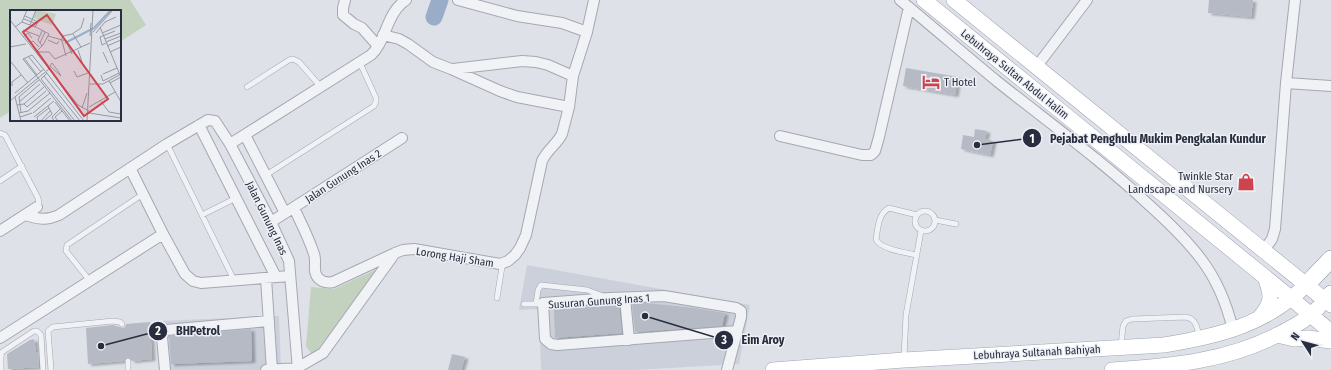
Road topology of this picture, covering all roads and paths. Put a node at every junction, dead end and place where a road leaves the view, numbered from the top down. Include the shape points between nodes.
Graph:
1 (345, 0) edge
2 (406, 0) edge
3 (458, 0) edge
4 (594, 0) edge
5 (900, 0) edge
6 (924, 0) edge
7 (954, 0) edge
8 (1087, 0) edge
9 (1295, 0) edge
10 (909, 7) junction
11 (587, 32) junction
12 (383, 35) junction
13 (378, 46) junction
14 (360, 63) junction
15 (1037, 66) junction
16 (451, 69) junction
17 (573, 76) junction
18 (1286, 83) junction
19 (1331, 86) edge
20 (247, 87) dead end
21 (321, 87) junction
22 (568, 107) junction
23 (198, 126) junction
24 (0, 133) edge
25 (246, 135) junction
26 (780, 136) dead end
27 (402, 138) dead end
28 (167, 144) junction
29 (230, 144) junction
30 (22, 166) junction
31 (130, 168) junction
32 (266, 175) junction
33 (0, 181) edge
34 (143, 194) junction
35 (236, 198) junction
36 (37, 207) joint
37 (289, 211) junction
38 (917, 215) junction
39 (25, 216) junction
40 (202, 216) junction
41 (935, 220) junction
42 (271, 222) junction
43 (956, 224) dead end
44 (0, 231) edge
45 (922, 231) junction
46 (163, 234) junction
47 (1264, 250) junction
48 (395, 253) junction
49 (917, 256) junction
50 (1331, 259) edge
51 (501, 263) junction
52 (290, 276) junction
53 (1265, 277) junction
54 (271, 278) junction
55 (234, 280) junction
56 (90, 281) junction
57 (1307, 284) junction
58 (497, 298) dead end
59 (610, 298) junction
60 (625, 298) junction
61 (1292, 299) junction
62 (1329, 300) edge
63 (524, 304) dead end
64 (540, 304) junction
65 (1311, 315) junction
66 (1258, 319) junction
67 (269, 321) junction
68 (122, 324) dead end
69 (1233, 330) junction
70 (737, 331) junction
71 (1331, 332) edge
72 (1277, 336) junction
73 (0, 338) edge
74 (1200, 339) junction
75 (629, 340) junction
76 (1331, 341) edge
77 (1121, 347) junction
78 (904, 360) junction
79 (128, 361) dead end
80 (297, 369) edge
81 (1, 370) edge
82 (43, 370) edge
83 (51, 370) edge
84 (128, 370) edge
85 (164, 370) edge
86 (266, 370) edge
87 (272, 370) edge
88 (727, 370) edge
89 (773, 370) edge
90 (1112, 370) edge

1 - 13 street via 344,15 362,28
2 - 12 street via 395,12
3 - 11 street via 517,16 562,23
4 - 11 street, Lorong Haji Sham
5 - 10 street
6 - 53 main road, Lebuhraya Sultan Abdul Halim
7 - 15 main road, Lebuhraya Sultan Abdul Halim
8 - 15 street
9 - 18 street
10 - 26 street via 879,137 875,151 871,155
10 - 69 street via 998,82 1071,138 1168,222 1201,259 1213,278 1228,310
11 - 17 street, Lorong Haji Sham
12 - 13 street
12 - 16 street via 408,44 433,62
13 - 14 street
14 - 21 street
14 - 32 lane via 376,98 374,106
15 - 47 main road, Lebuhraya Sultan Abdul Halim
16 - 17 street via 522,61 548,65
16 - 22 street via 518,97
17 - 22 street, Lorong Haji Sham
18 - 19 street
18 - 47 street via 1275,229
20 - 21 lane via 293,59 299,62
21 - 25 street
22 - 51 street, Lorong Haji Sham via 560,138 542,160 526,235 515,255
23 - 28 street
23 - 29 street, Jalan Gunung Inas via 208,120 215,121
23 - 35 street
24 - 30 lane via 5,135
25 - 29 street
25 - 32 street
27 - 37 street, Jalan Gunung Inas 2
28 - 31 street
28 - 40 lane
29 - 42 street, Jalan Gunung Inas
30 - 33 lane
30 - 36 lane via 38,198
31 - 34 street
31 - 39 street via 59,215 42,220
32 - 37 street
34 - 46 street
34 - 56 lane via 67,245 66,251
35 - 40 lane
35 - 54 street
36 - 39 street
37 - 42 street, Jalan Gunung Inas 2
37 - 48 street, Lorong Haji Sham via 315,255 315,272 318,278 328,283
38 - 41 lane via 926,211 932,214
38 - 45 lane via 915,222
38 - 49 lane via 890,208 886,210 880,219 876,239 879,245
39 - 44 street
40 - 55 lane
41 - 43 lane
41 - 45 lane via 930,230
42 - 52 street, Jalan Gunung Inas via 289,261
45 - 49 lane
46 - 55 street via 185,274 193,281 201,283
46 - 56 street
47 - 57 main road, Lebuhraya Sultan Abdul Halim
48 - 51 street, Lorong Haji Sham via 414,249
48 - 80 street via 323,353
49 - 78 lane via 906,315
50 - 57 highway
51 - 58 lane
52 - 54 street
52 - 80 street, Jalan Gunung Inas
53 - 61 main road, Lebuhraya Sultan Abdul Halim
53 - 66 main road via 1271,298
54 - 55 street
54 - 67 street
56 - 73 street
57 - 61 main road, Lebuhraya Sultanah Bahiyah
57 - 62 main road, Lebuhraya Sultan Abdul Halim
59 - 60 street, Susuran Gunung Inas 1
59 - 64 street, Susuran Gunung Inas 1
59 - 64 lane via 587,290 541,285 538,290
60 - 70 street, Susuran Gunung Inas 1 via 664,296 736,308 742,314
60 - 75 street
61 - 65 main road, Lebuhraya Sultan Abdul Halim
61 - 66 main road, Lebuhraya Sultanah Bahiyah
62 - 65 main road
63 - 64 lane
64 - 75 street, Susuran Gunung Inas 1 via 545,339 551,344
65 - 71 main road, Lebuhraya Sultan Abdul Halim
65 - 72 main road
66 - 69 main road, Lebuhraya Sultanah Bahiyah
67 - 85 street via 166,330 162,337
67 - 87 street
68 - 83 lane via 113,321 53,327 48,331
69 - 74 main road, Lebuhraya Sultanah Bahiyah
70 - 75 street, Susuran Gunung Inas 1
70 - 88 street
72 - 76 main road
72 - 90 main road via 1216,358
74 - 77 main road, Lebuhraya Sultanah Bahiyah via 1164,345
74 - 77 lane via 1196,323 1191,318 1132,319 1126,321 1123,326
77 - 78 main road, Lebuhraya Sultanah Bahiyah
78 - 89 main road, Lebuhraya Sultanah Bahiyah
79 - 84 lane
80 - 87 street
81 - 82 lane via 2,352 37,331 41,335
86 - 87 street

